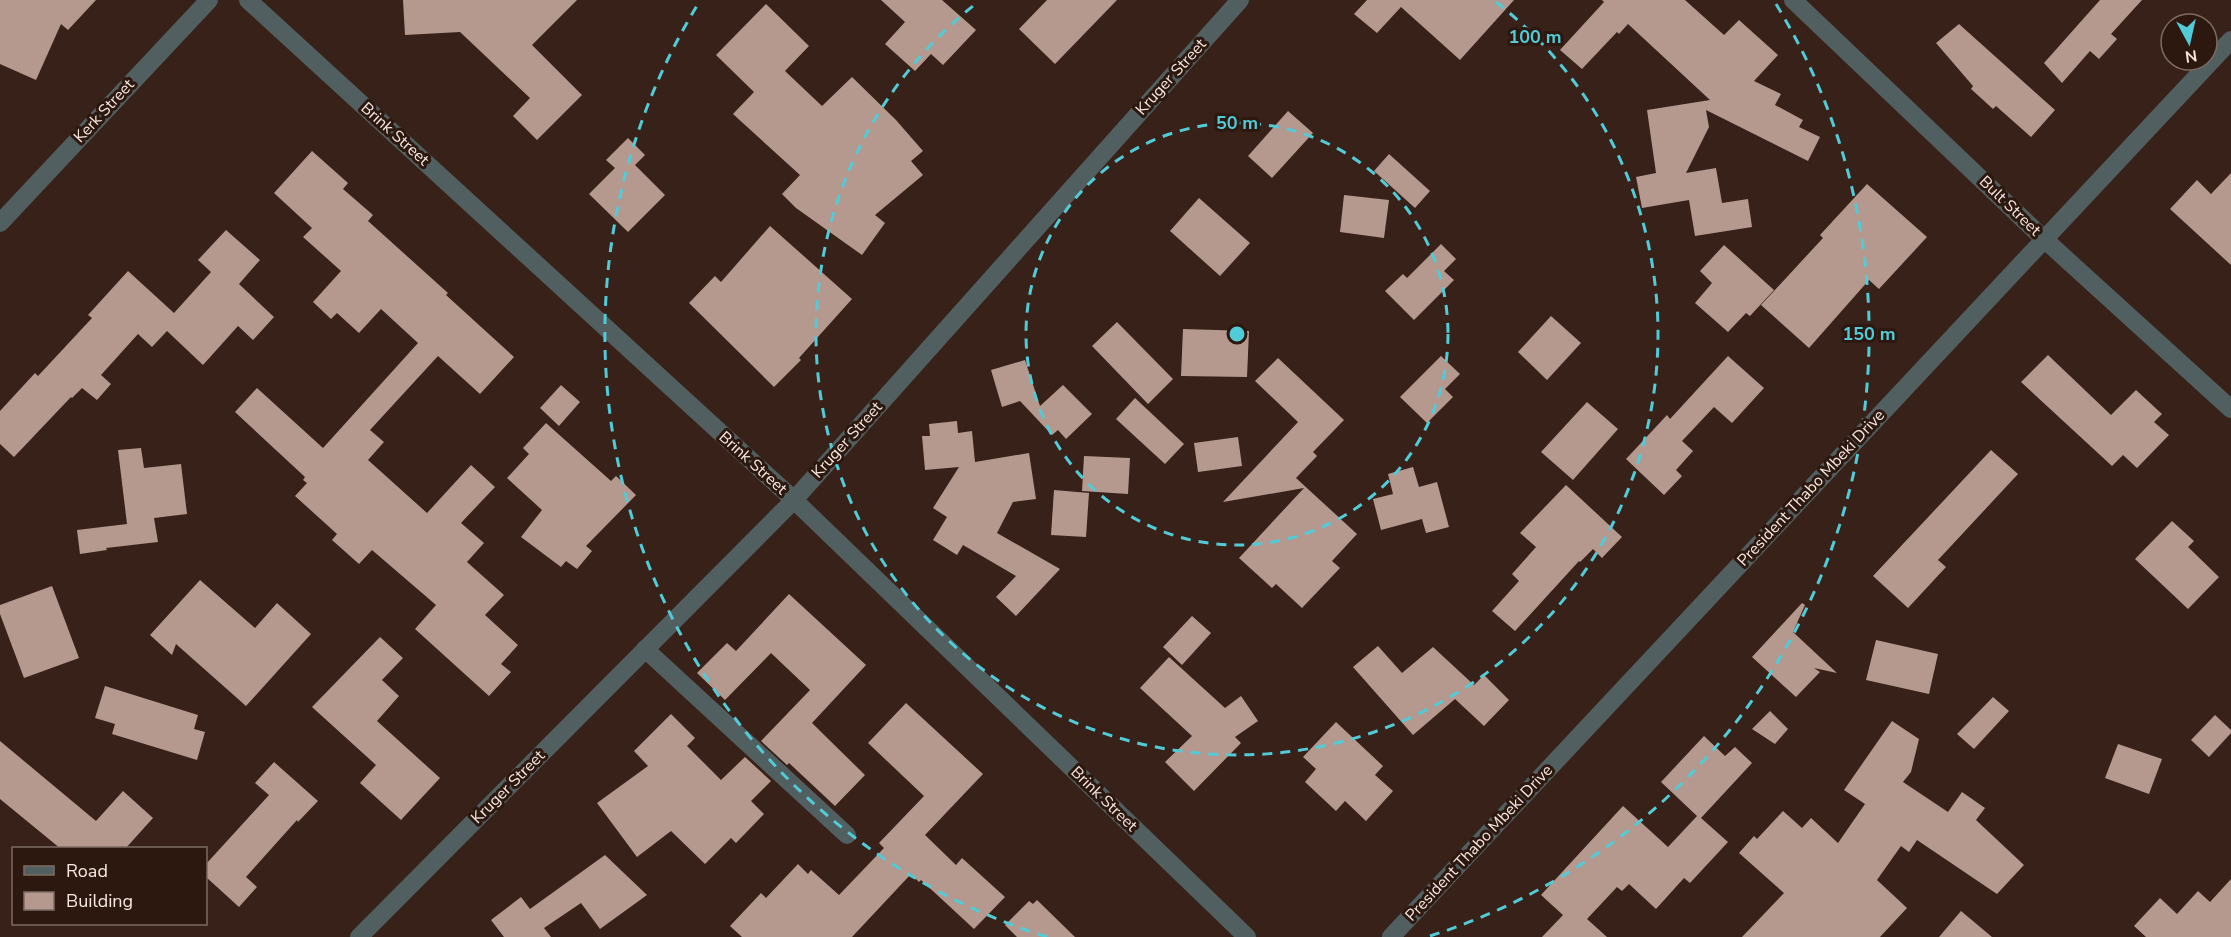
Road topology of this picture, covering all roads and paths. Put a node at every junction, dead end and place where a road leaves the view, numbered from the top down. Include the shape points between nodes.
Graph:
1 (209, 0) edge
2 (248, 0) edge
3 (1240, 0) edge
4 (1793, 0) edge
5 (2231, 40) edge
6 (0, 223) edge
7 (2044, 238) junction
8 (2231, 410) edge
9 (794, 500) junction
10 (645, 649) junction
11 (847, 835) dead end
12 (359, 937) edge
13 (1247, 937) edge
14 (1390, 937) edge

1 - 6 street, Kerk Street
2 - 9 street, Brink Street
3 - 9 street, Kruger Street
4 - 7 street, Bult Street
5 - 7 street, President Thabo Mbeki Drive
7 - 8 street, Bult Street
7 - 14 street, President Thabo Mbeki Drive
9 - 10 street, Kruger Street
9 - 13 street, Brink Street
10 - 11 street
10 - 12 street, Kruger Street

